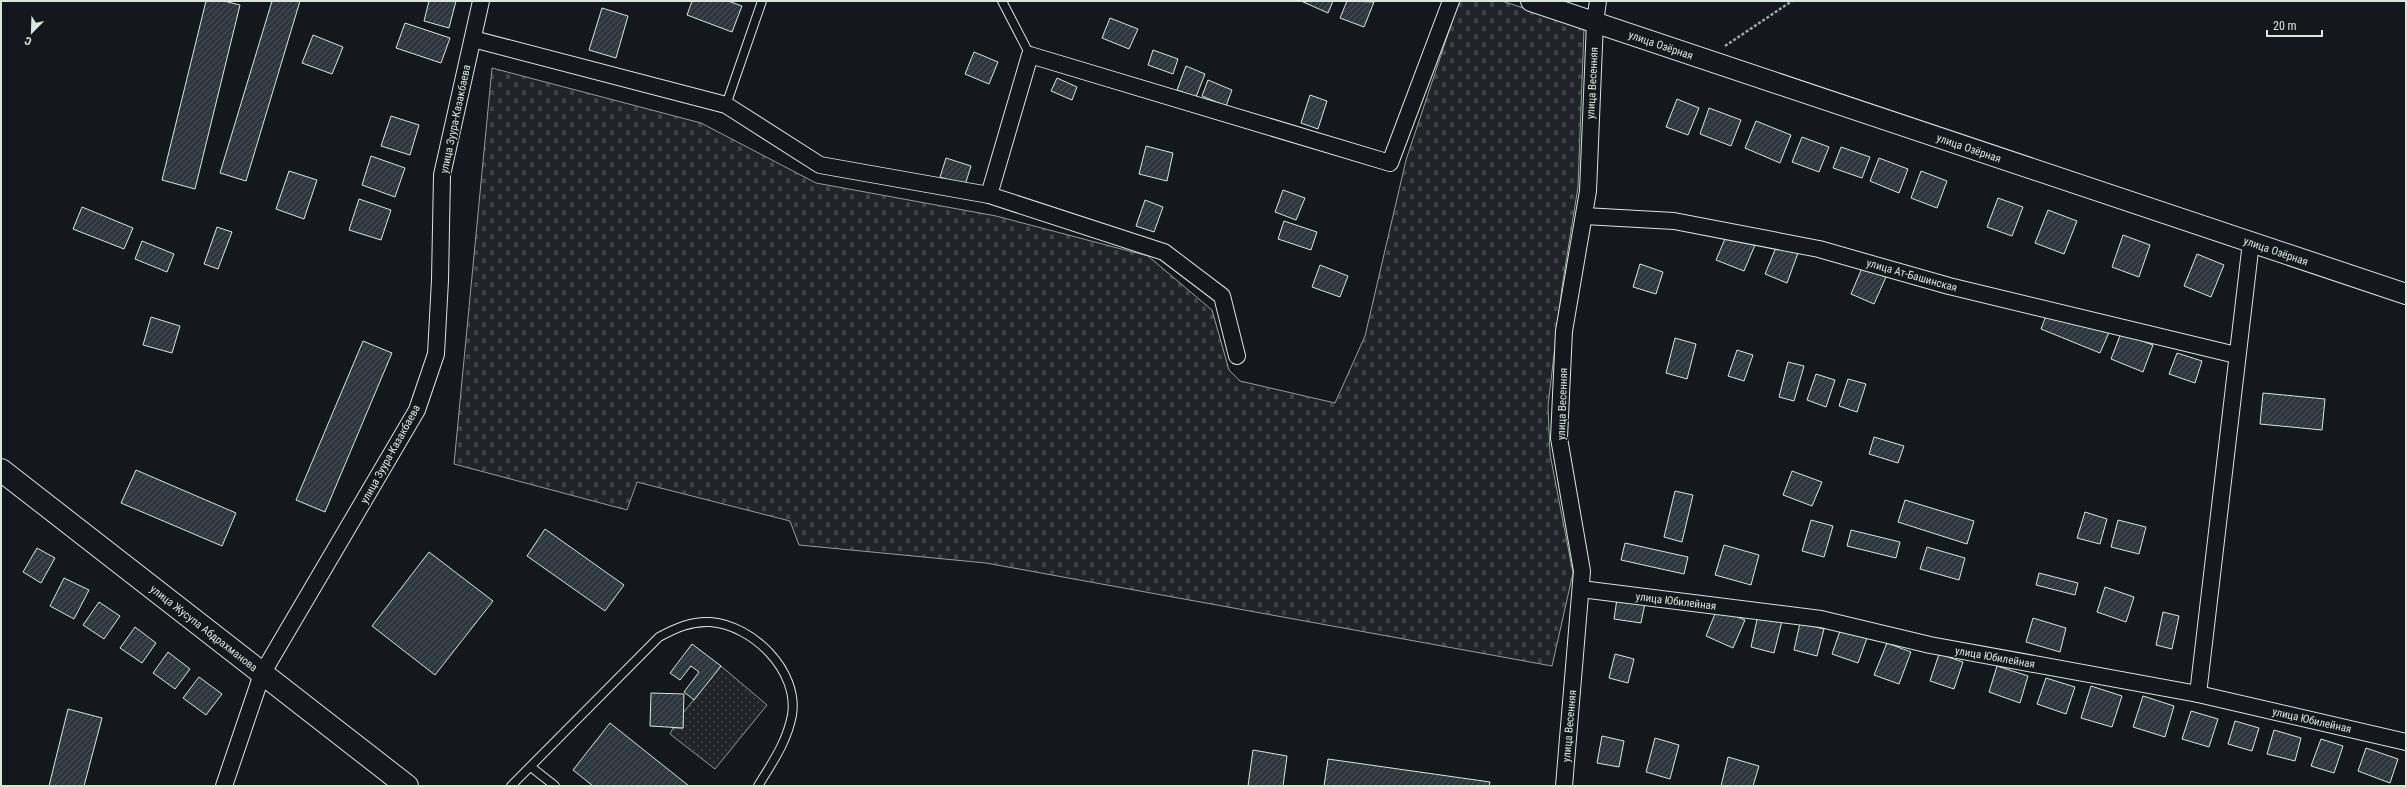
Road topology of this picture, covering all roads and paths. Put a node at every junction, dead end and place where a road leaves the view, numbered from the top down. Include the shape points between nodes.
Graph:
1 (481, 1) edge
2 (762, 1) edge
3 (1002, 1) edge
4 (1451, 1) edge
5 (1531, 1) edge
6 (1598, 1) edge
7 (1792, 1) edge
8 (1595, 22) junction
9 (473, 39) junction
10 (1030, 55) junction
11 (1705, 59) junction
12 (726, 105) junction
13 (989, 195) junction
14 (1584, 216) junction
15 (2251, 242) junction
16 (2406, 294) edge
17 (2236, 354) junction
18 (1237, 356) dead end
19 (1, 470) edge
20 (1581, 589) junction
21 (262, 674) junction
22 (2198, 694) junction
23 (2406, 742) edge
24 (531, 767) junction
25 (224, 786) edge
26 (407, 786) edge
27 (511, 786) edge
28 (555, 786) edge
29 (758, 786) edge
30 (1564, 786) edge

1 - 9 street, улица Зуура-Казакбаева
2 - 12 lane
3 - 10 lane
4 - 10 street via 1390,163
5 - 8 street, улица Озёрная
6 - 8 street, улица Весенняя
7 - 11 path
8 - 11 street, улица Озёрная
8 - 14 street, улица Весенняя via 1588,191
9 - 12 street
9 - 21 street, улица Зуура-Казакбаева via 442,175 436,354 417,410
10 - 13 street
11 - 15 street, улица Озёрная
12 - 13 street via 820,165
13 - 18 street via 1164,252 1222,296
14 - 17 street, улица Ат-Башинская via 1674,221 1819,249 1949,286
14 - 20 street, улица Весенняя via 1564,331 1559,438 1582,571
15 - 16 street, улица Озёрная
15 - 17 street
17 - 22 street
19 - 21 highway, улица Жусупа Абдрахманова
20 - 22 street, улица Юбилейная via 1821,619 1930,645
20 - 30 street, улица Весенняя
21 - 25 street, улица Зуура-Казакбаева
21 - 26 highway, улица Жусупа Абдрахманова
22 - 23 street, улица Юбилейная
24 - 27 lane
24 - 28 lane
24 - 29 lane via 659,637 683,624 710,622 737,628 760,642 778,663 789,687 792,714 783,747

